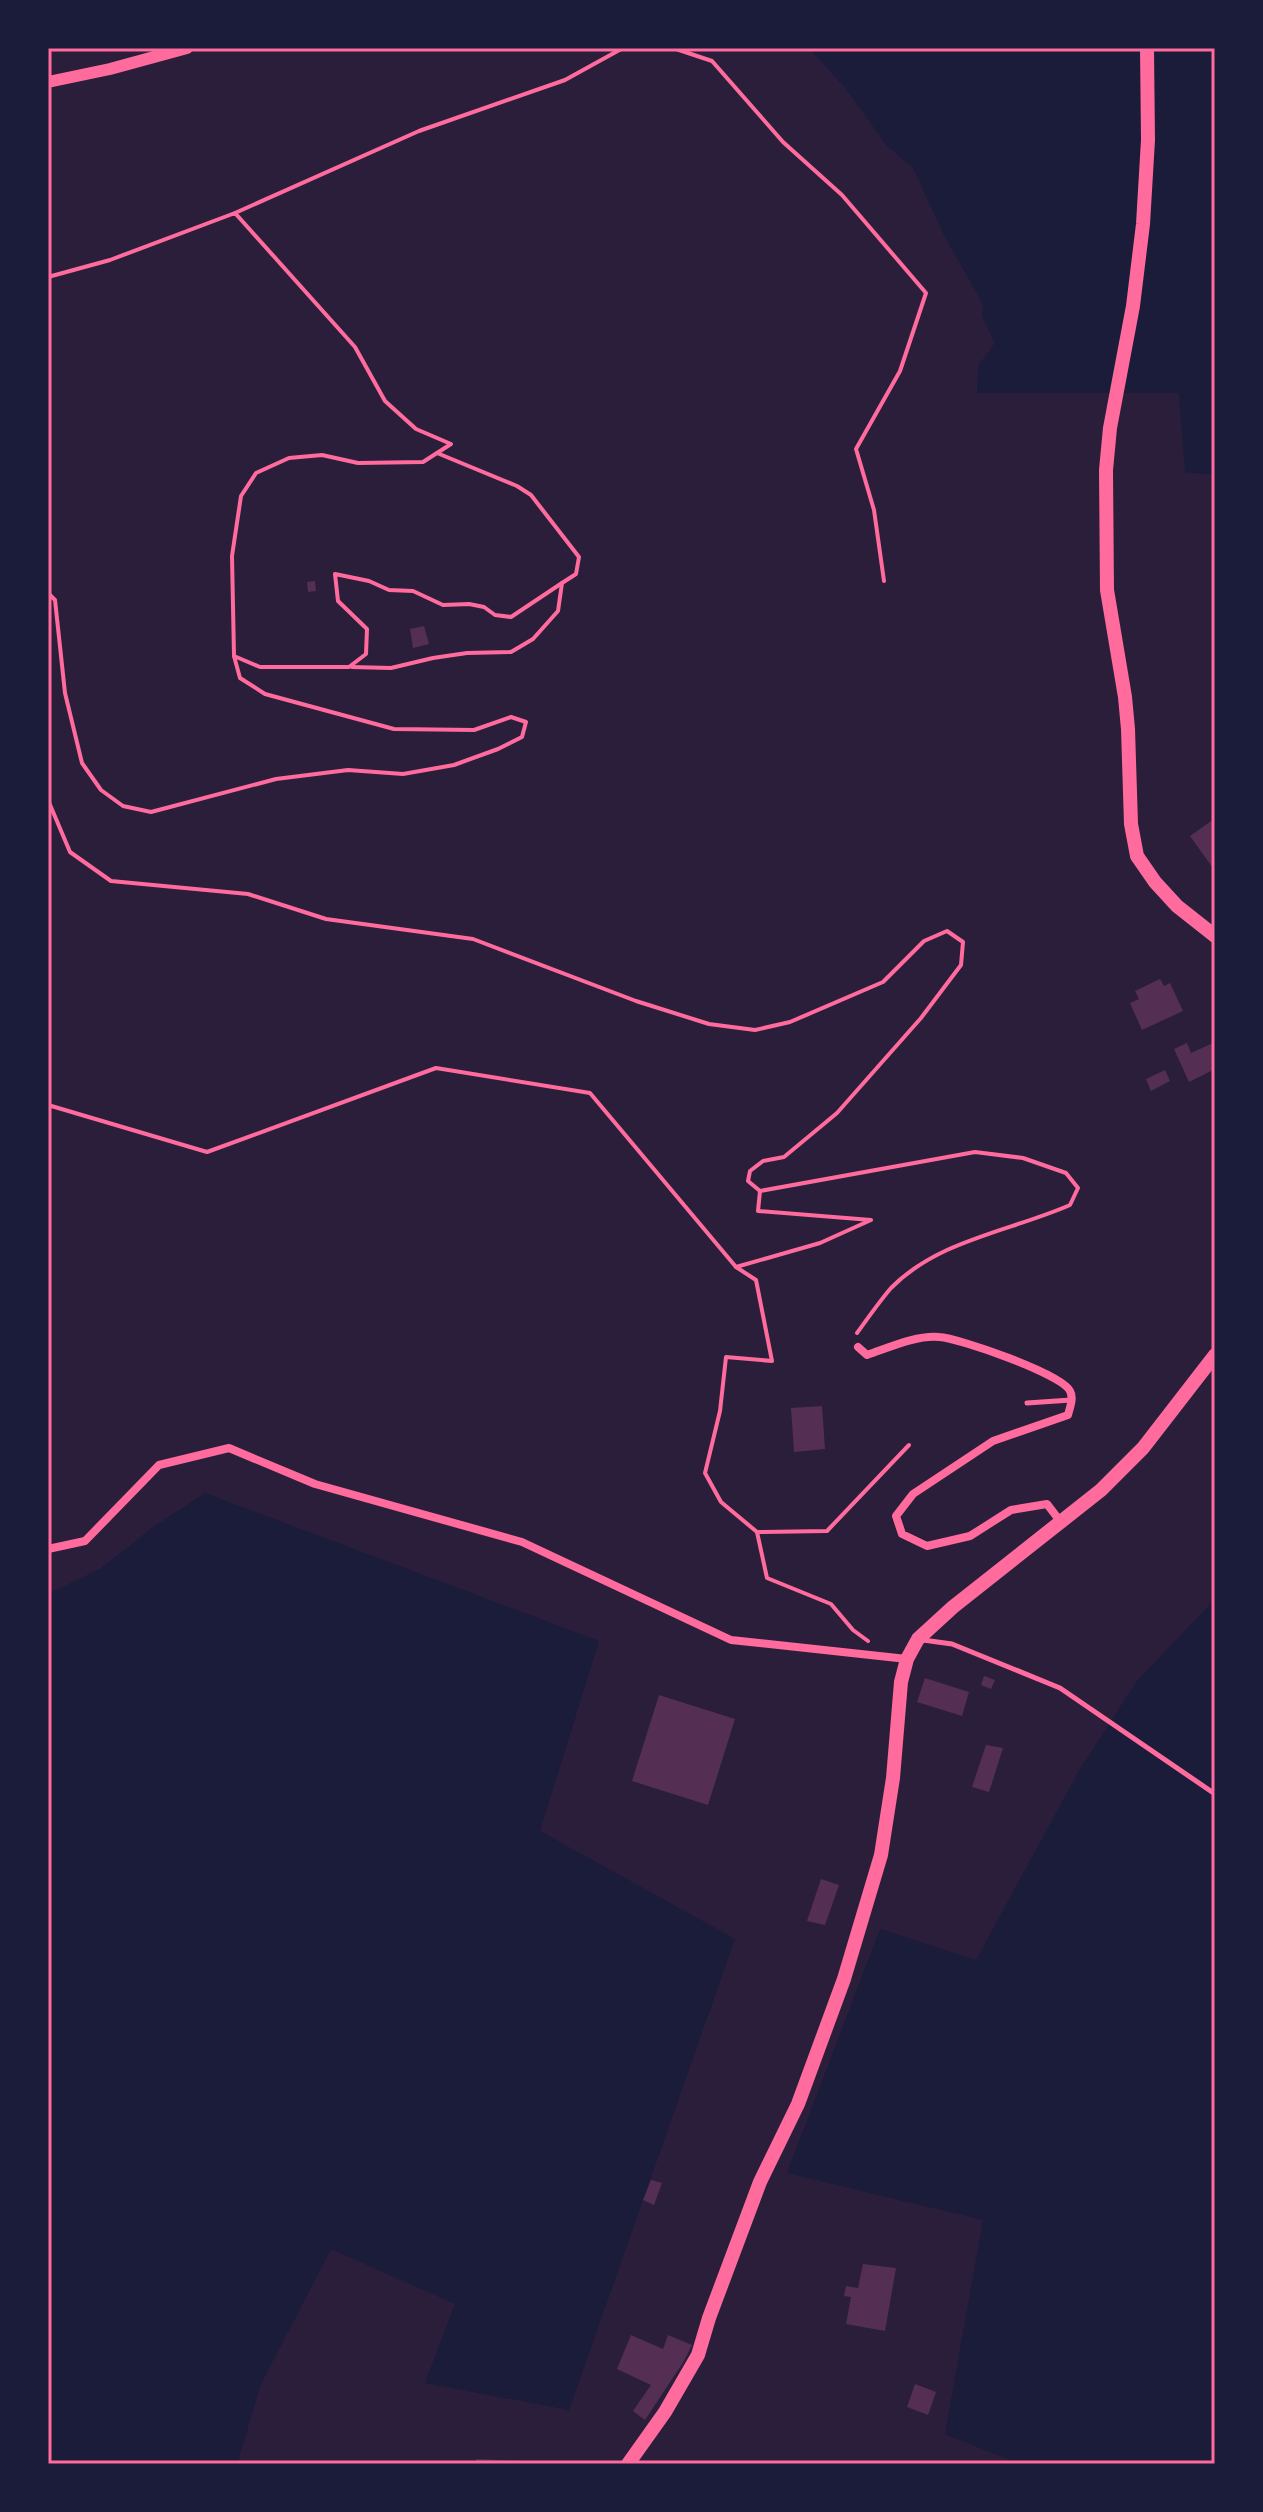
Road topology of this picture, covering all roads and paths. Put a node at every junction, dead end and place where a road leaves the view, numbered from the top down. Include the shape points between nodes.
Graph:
1 (187, 48) edge
2 (623, 48) edge
3 (673, 48) edge
4 (1147, 48) edge
5 (48, 82) edge
6 (235, 213) junction
7 (48, 277) edge
8 (437, 453) junction
9 (884, 581) dead end
10 (562, 583) junction
11 (48, 593) edge
12 (234, 656) junction
13 (349, 667) junction
14 (48, 800) edge
15 (1215, 936) edge
16 (48, 1105) edge
17 (760, 1191) junction
18 (736, 1267) junction
19 (858, 1347) joint
20 (1215, 1355) edge
21 (1072, 1400) junction
22 (1027, 1403) dead end
23 (909, 1445) dead end
24 (1060, 1521) junction
25 (757, 1532) junction
26 (48, 1549) edge
27 (918, 1639) junction
28 (889, 1657) junction
29 (907, 1659) junction
30 (1215, 1794) edge
31 (628, 2464) edge

1 - 5 street
2 - 6 path via 565,80 419,131
3 - 9 path via 712,61 783,142 842,195 926,293 900,371 856,449 874,510
4 - 15 main road via 1143,224 1106,470 1107,590 1125,697 1137,856 1177,906
6 - 7 path
6 - 8 path via 355,347 385,401 416,429 451,444
8 - 10 path via 531,495 579,557 576,574
8 - 12 path via 423,462 289,458 256,473 241,496 232,556
10 - 13 path via 558,611 533,639 511,652 467,653 391,668
10 - 13 path via 511,617 469,604 443,605 413,591 389,590 335,574 338,601 367,629 366,654
11 - 12 path via 55,600 65,693 82,763 101,790 123,806 151,812 276,779 348,770 403,774 454,765 522,737 526,722 511,717 474,730 394,729 265,694 240,678
12 - 13 path via 260,667
14 - 17 path via 70,852 111,881 248,894 326,919 473,939 709,1024 755,1030 790,1022 883,982 924,941 947,931 963,942 961,965 837,1113 784,1157 763,1161 750,1171 748,1181
16 - 18 path via 207,1152 436,1068 590,1093
17 - 18 path via 758,1211 871,1220 820,1243
17 - 19 path via 975,1152 1052,1168 1066,1173 1078,1188 1070,1205 926,1261 892,1288 856,1335
18 - 25 path via 756,1280 772,1361 726,1357 705,1473 721,1502
19 - 21 street via 867,1355 938,1336 1053,1377 1070,1389
20 - 24 main road via 1143,1448
21 - 22 lane
21 - 24 street via 1068,1415 993,1441 913,1494 896,1516 902,1534 927,1546 970,1536 1011,1510 1047,1504
23 - 25 path via 827,1531
24 - 27 main road
25 - 28 path via 767,1578 831,1604 853,1630
26 - 28 street via 85,1541 159,1465 229,1448 315,1484 522,1542 731,1640
27 - 29 main road
27 - 30 lane via 952,1644 1060,1688
28 - 29 street
29 - 31 main road via 883,1842 844,1979 798,2104 760,2182 698,2355

